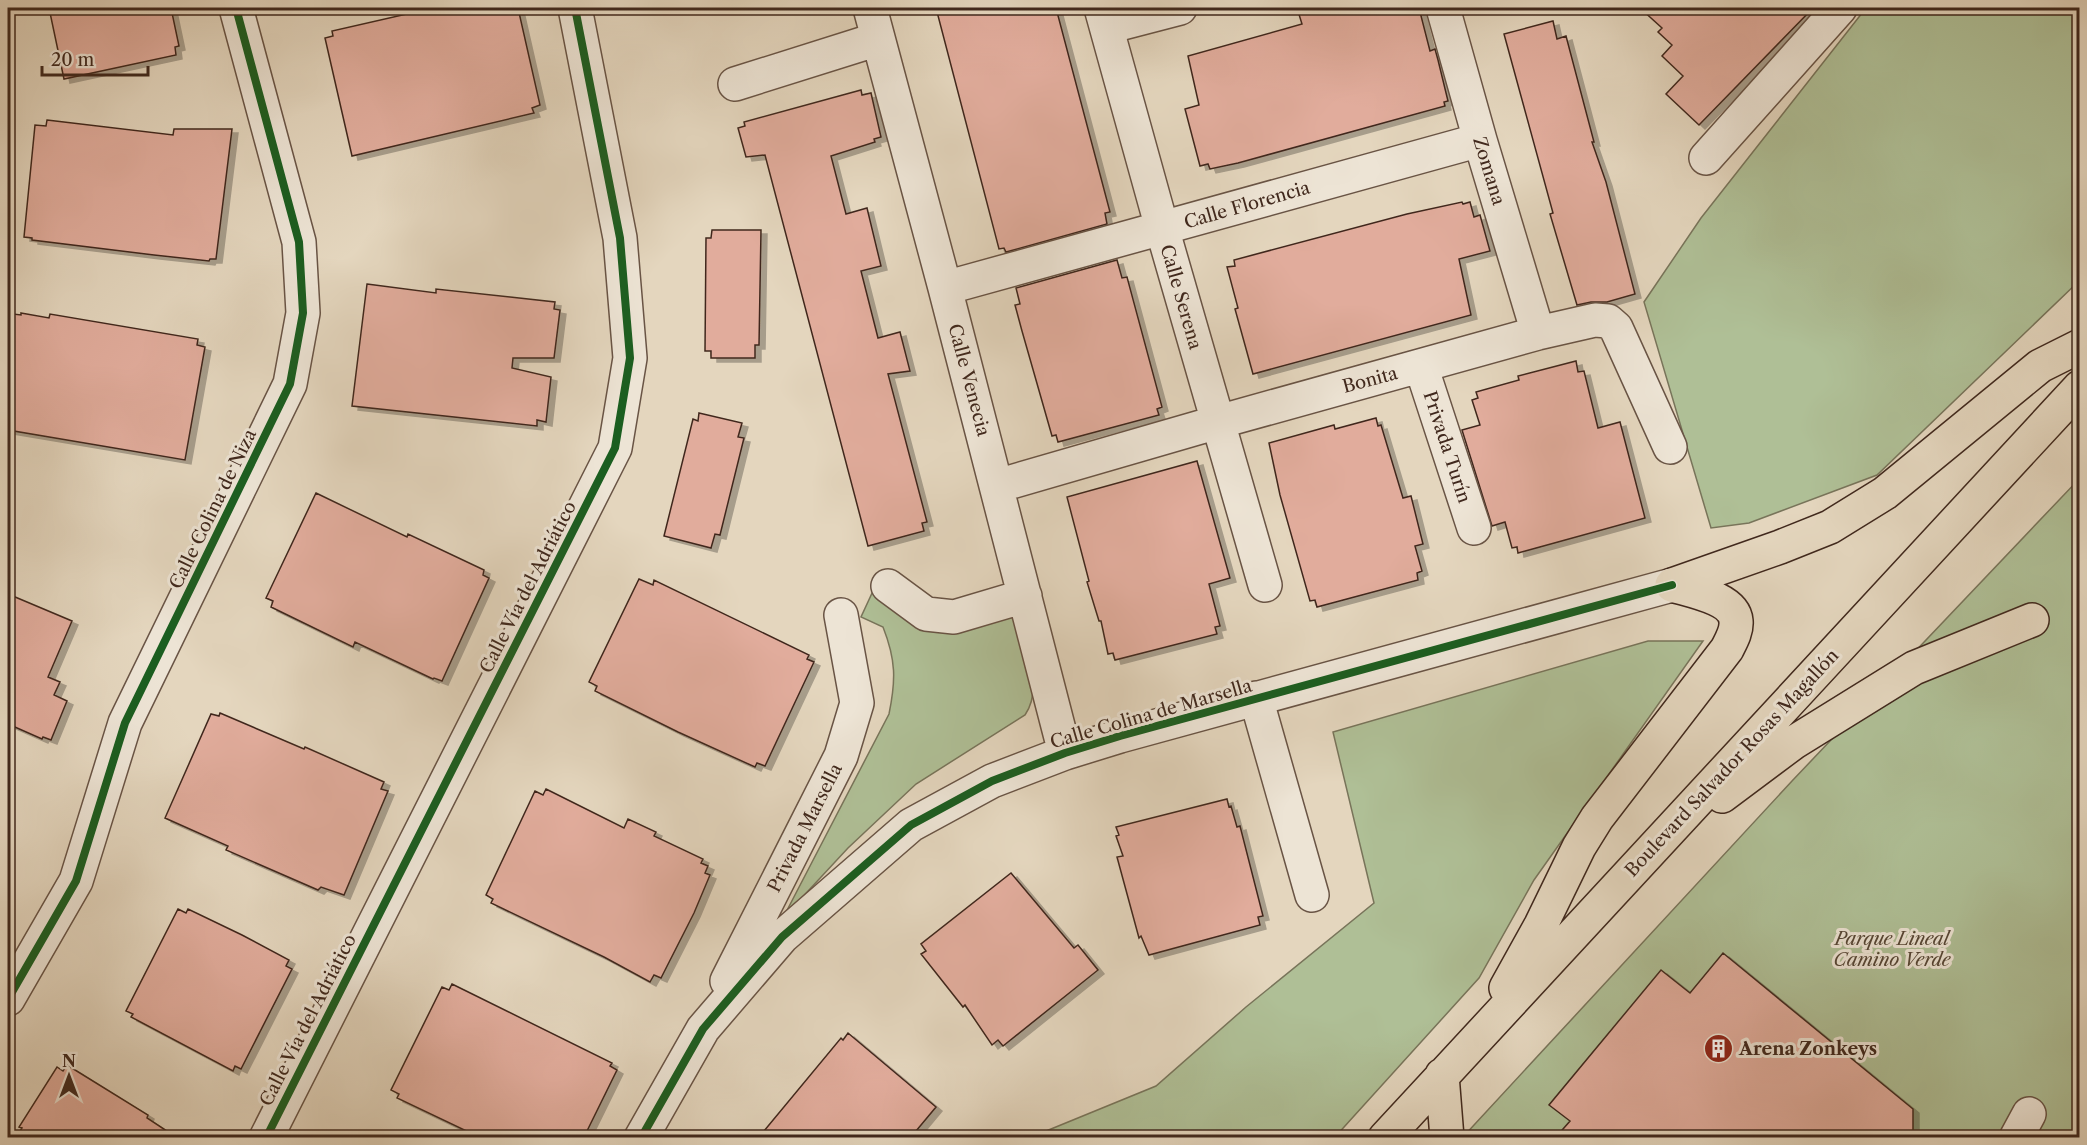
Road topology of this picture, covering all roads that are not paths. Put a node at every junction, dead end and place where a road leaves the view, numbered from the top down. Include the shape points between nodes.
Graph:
1 (236, 8) edge
2 (575, 8) edge
3 (870, 8) edge
4 (1180, 8) edge
5 (1443, 8) edge
6 (1840, 8) edge
7 (1104, 17) edge
8 (878, 39) junction
9 (735, 84) dead end
10 (1480, 140) junction
11 (1706, 158) dead end
12 (1162, 228) junction
13 (945, 288) junction
14 (1538, 333) junction
15 (2079, 346) edge
16 (1421, 366) junction
17 (2079, 387) edge
18 (1218, 422) junction
19 (1670, 447) dead end
20 (997, 486) junction
21 (1474, 528) dead end
22 (1265, 585) dead end
23 (1672, 585) junction
24 (888, 586) dead end
25 (1026, 596) junction
26 (841, 615) dead end
27 (2032, 620) dead end
28 (1256, 698) junction
29 (1065, 753) junction
30 (1656, 845) junction
31 (1312, 895) dead end
32 (8, 999) edge
33 (703, 1029) junction
34 (1481, 1033) junction
35 (1442, 1075) junction
36 (266, 1137) edge
37 (641, 1137) edge
38 (1385, 1137) edge
39 (1447, 1137) edge

1 - 32 street, Calle Colina de Niza via 299,242 303,313 291,384 125,723 76,881
2 - 36 street, Calle Vía del Adriático via 621,249 630,358 615,448
3 - 8 street, Calle Venecia
4 - 7 street
5 - 10 street, Zomana
6 - 11 street
7 - 12 street, Calle Serena
8 - 9 street
8 - 13 street, Calle Venecia
10 - 12 street, Calle Florencia
10 - 14 street, Zomana
12 - 13 street, Calle Florencia
12 - 18 street, Calle Serena
13 - 20 street, Calle Venecia
14 - 16 street, Bonita
14 - 19 street, Bonita via 1595,320 1608,321 1616,328
15 - 23 highway via 2040,366 1885,493 1830,527
16 - 18 street, Bonita
16 - 21 street, Privada Turín
17 - 30 highway, Boulevard Salvador Rosas Magallón
18 - 20 street, Bonita
18 - 22 street, Calle Serena
20 - 25 street, Calle Venecia
23 - 28 street, Calle Colina de Marsella
23 - 34 highway via 1722,601 1731,608 1735,632 1727,649 1585,837
24 - 25 street via 926,614 954,617
25 - 29 street, Calle Venecia
26 - 33 street, Privada Marsella via 857,703 841,756
27 - 30 highway via 1914,668 1793,743
28 - 29 street, Calle Colina de Marsella
28 - 31 street
29 - 33 street, Calle Colina de Marsella via 992,781 911,825 782,937
30 - 34 highway, Boulevard Salvador Rosas Magallón
33 - 37 street, Calle Colina de Marsella
34 - 35 highway, Boulevard Salvador Rosas Magallón
35 - 38 highway, Boulevard Salvador Rosas Magallón
35 - 39 highway

